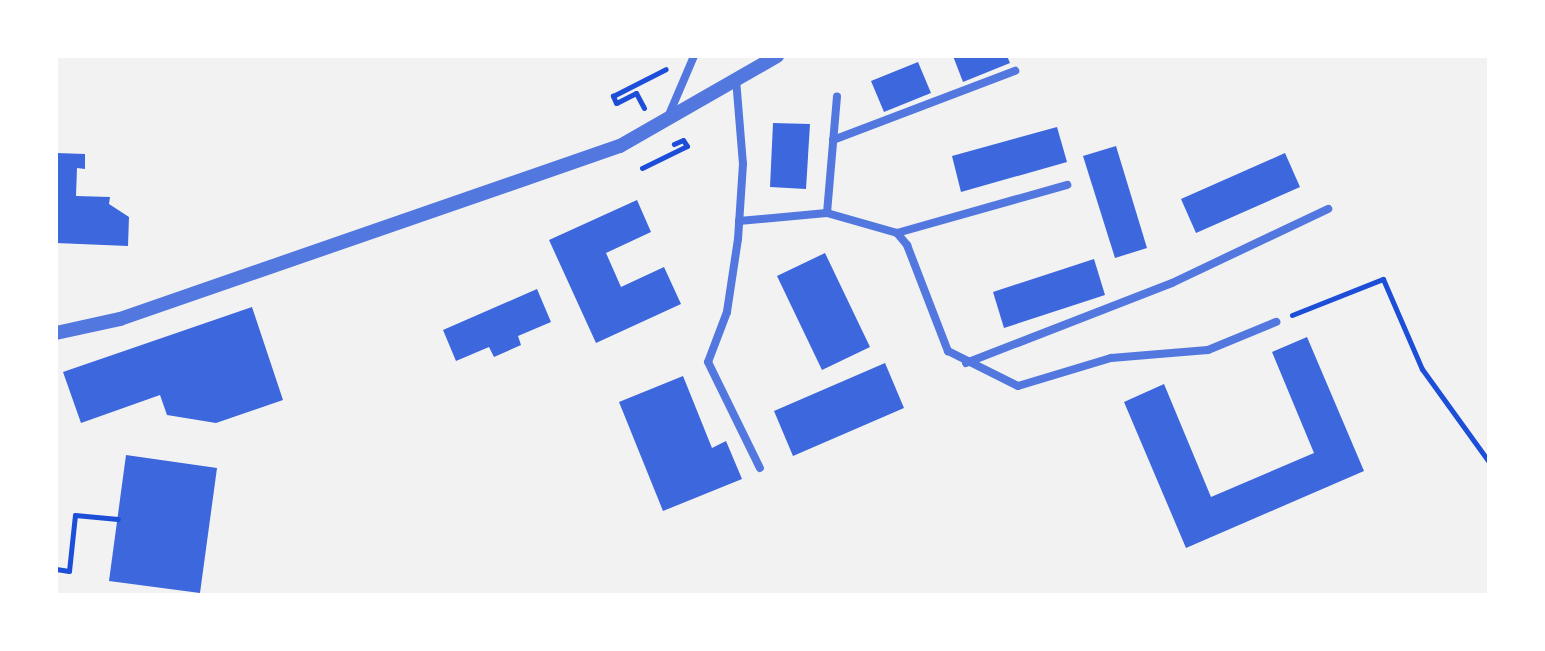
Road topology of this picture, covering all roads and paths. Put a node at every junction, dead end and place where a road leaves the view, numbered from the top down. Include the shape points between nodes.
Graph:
1 (694, 56) edge
2 (777, 56) edge
3 (680, 62) dead end
4 (1015, 71) dead end
5 (736, 78) junction
6 (636, 93) dead end
7 (837, 96) dead end
8 (668, 118) junction
9 (833, 140) junction
10 (663, 149) dead end
11 (642, 168) dead end
12 (1067, 185) dead end
13 (1328, 209) dead end
14 (827, 213) junction
15 (739, 221) junction
16 (897, 233) junction
17 (1276, 322) joint
18 (56, 333) edge
19 (966, 363) junction
20 (1489, 462) edge
21 (760, 468) dead end
22 (118, 519) dead end
23 (56, 569) edge

1 - 8 street
2 - 5 street
3 - 6 path via 613,96 616,103
4 - 9 street
5 - 8 street
5 - 15 street via 743,164
7 - 9 street
8 - 18 street via 620,146 120,319
9 - 14 street
10 - 11 path via 683,140 687,146
12 - 16 street
13 - 19 street via 1172,283
14 - 15 street
14 - 16 street
15 - 21 street via 727,312 708,362
16 - 19 street via 907,245 938,335 948,351
17 - 19 street via 1208,350 1111,358 1018,386
17 - 20 path via 1383,279 1422,369
22 - 23 path via 75,515 69,571

